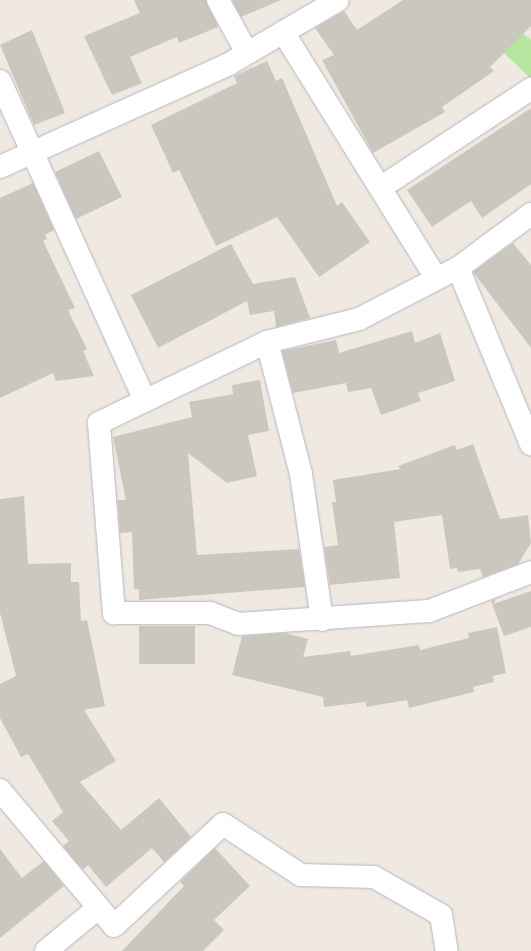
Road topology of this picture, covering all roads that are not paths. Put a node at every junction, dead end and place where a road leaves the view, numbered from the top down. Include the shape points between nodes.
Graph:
1 (218, 0) edge
2 (338, 0) edge
3 (283, 32) junction
4 (247, 53) junction
5 (0, 80) edge
6 (531, 89) edge
7 (34, 152) junction
8 (0, 167) edge
9 (380, 188) junction
10 (531, 214) edge
11 (458, 268) junction
12 (436, 278) junction
13 (267, 342) junction
14 (145, 401) junction
15 (531, 444) edge
16 (531, 572) edge
17 (322, 620) junction
18 (0, 790) edge
19 (98, 908) junction
20 (46, 951) edge
21 (447, 951) edge

1 - 4 street
2 - 3 street
3 - 4 street
3 - 9 street
4 - 7 street
5 - 7 street
6 - 9 street
7 - 8 street
7 - 14 street
9 - 12 street
10 - 11 street
11 - 12 street
11 - 15 street
12 - 13 street via 359,319
13 - 14 street
13 - 17 street via 301,474
14 - 17 street via 99,423 114,613 210,613 238,624
16 - 17 street via 429,610
18 - 19 street
19 - 20 street
19 - 21 street via 114,926 223,824 301,875 374,877 441,915

